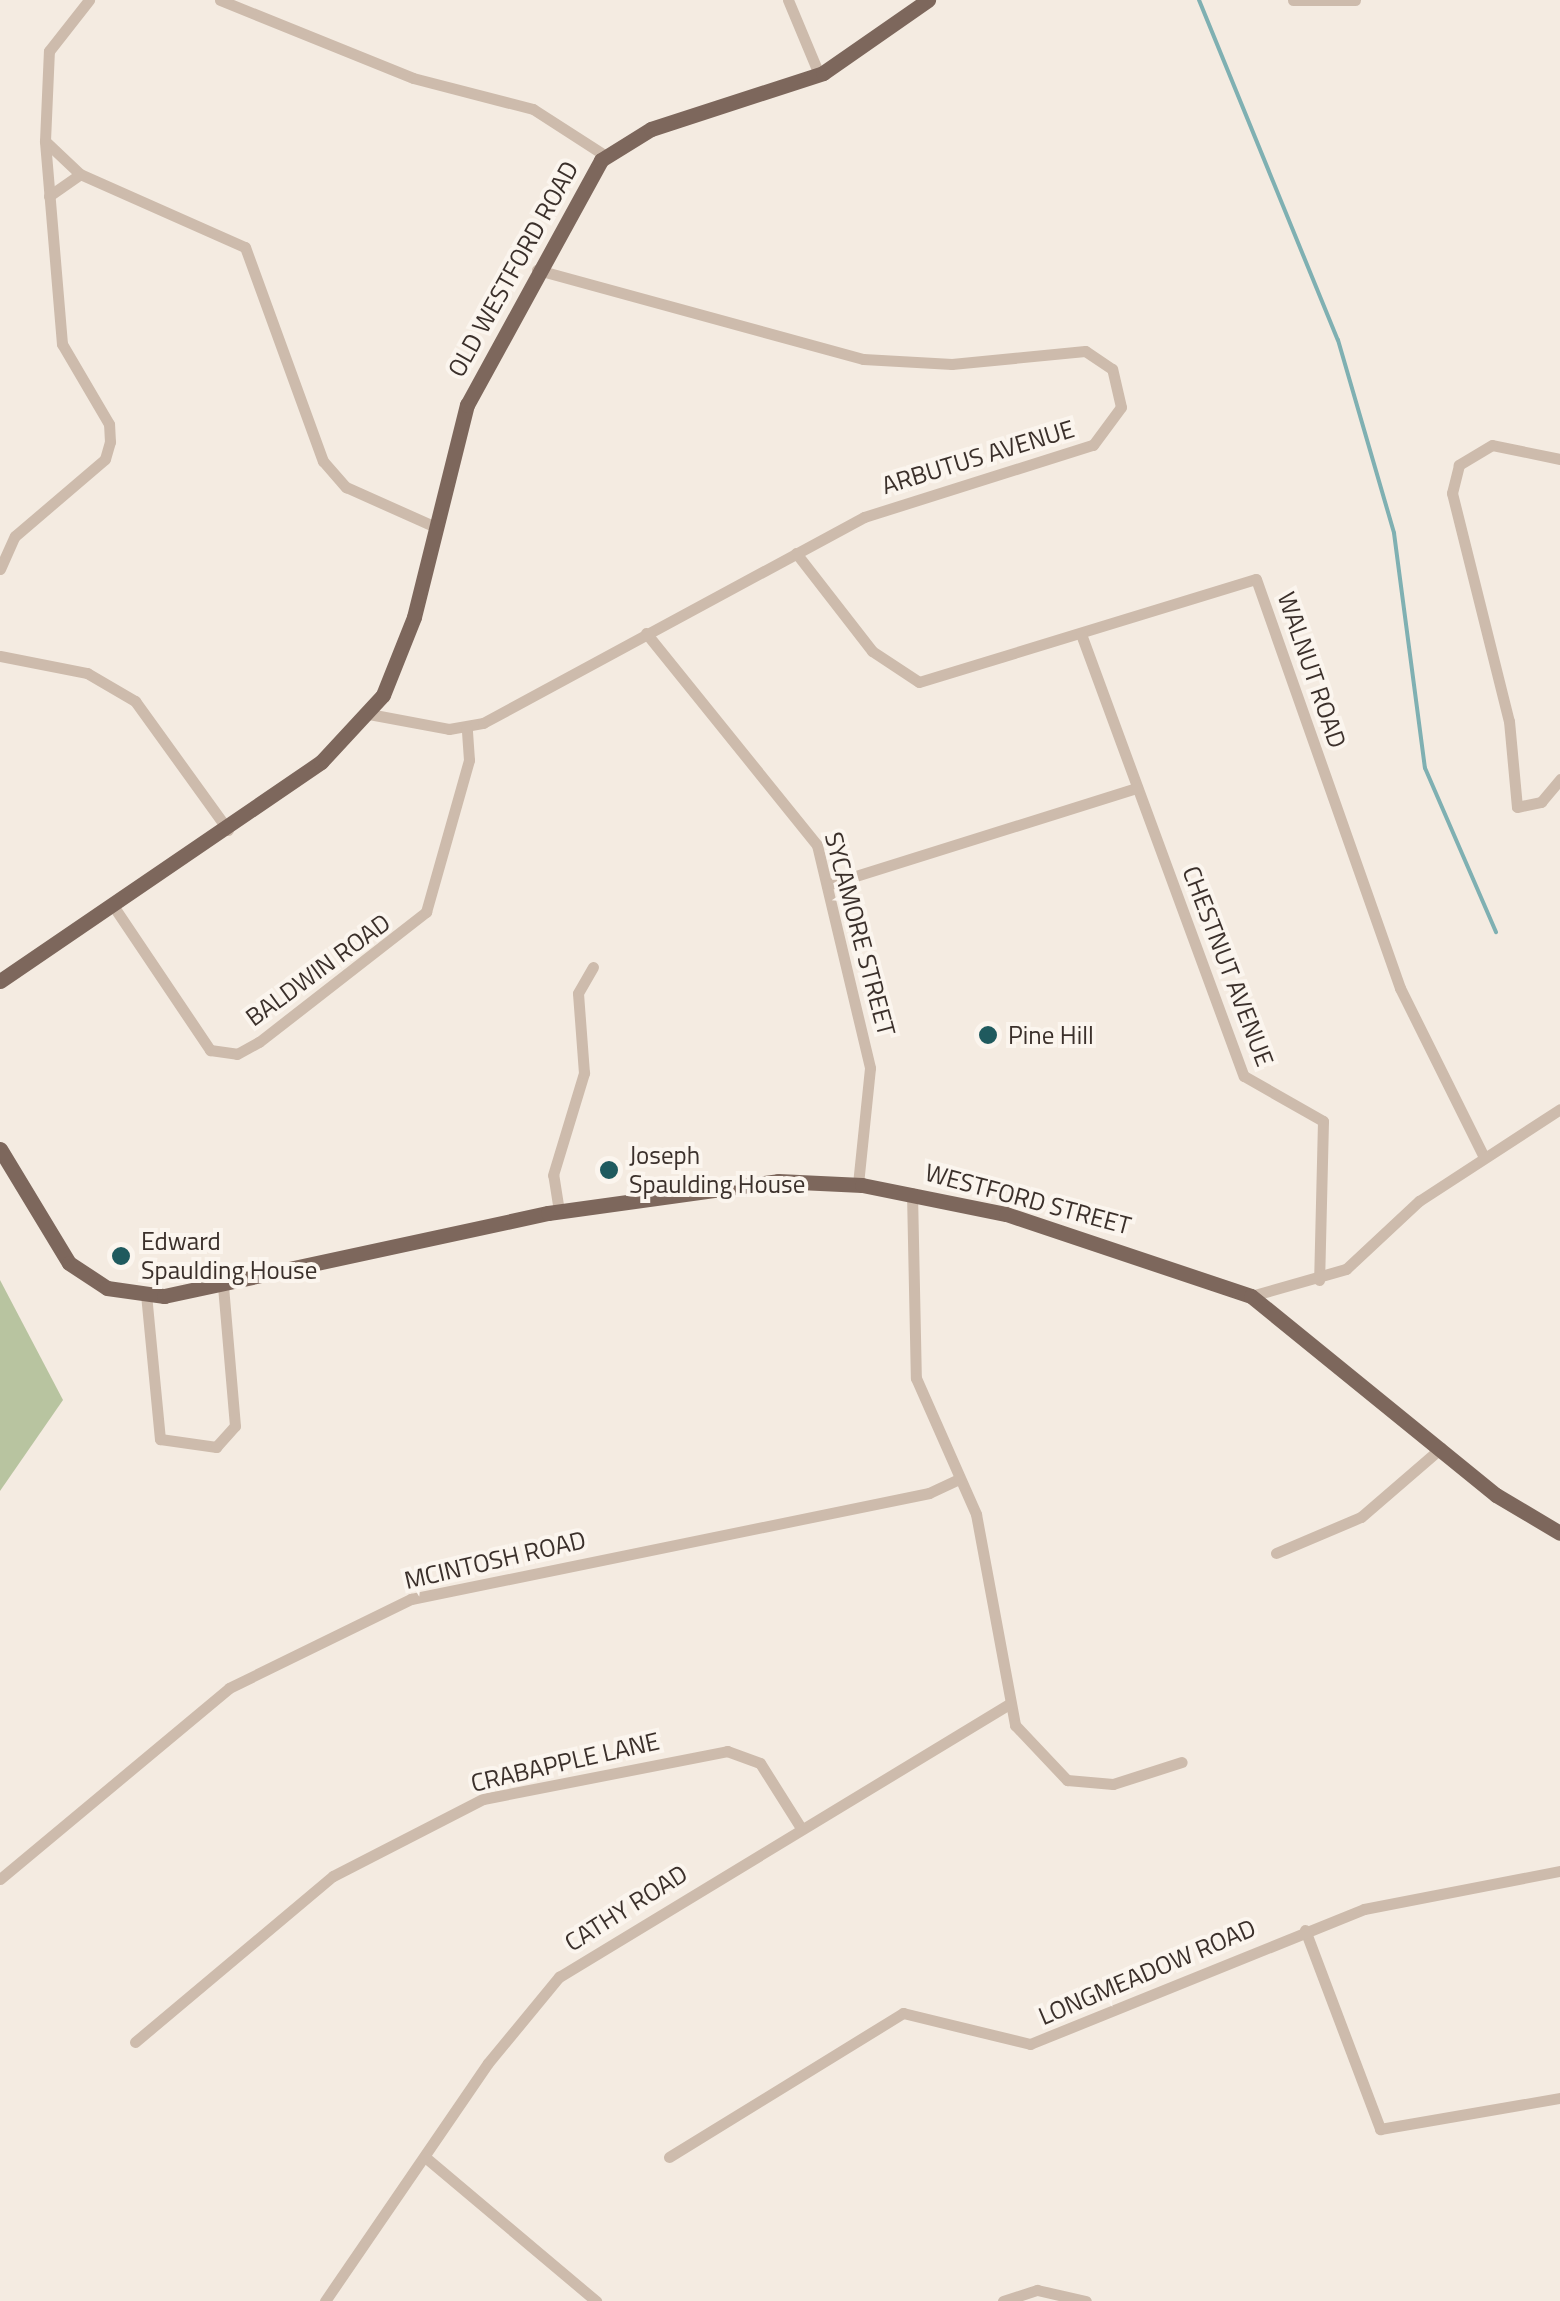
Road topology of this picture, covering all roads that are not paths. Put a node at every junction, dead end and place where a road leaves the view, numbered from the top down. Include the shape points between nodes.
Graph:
1 (89, 0) edge
2 (220, 0) edge
3 (788, 0) edge
4 (928, 0) edge
5 (1292, 0) edge
6 (1355, 0) edge
7 (820, 74) junction
8 (45, 141) junction
9 (606, 156) junction
10 (80, 174) junction
11 (49, 196) junction
12 (537, 270) junction
13 (1560, 459) edge
14 (433, 526) junction
15 (796, 553) junction
16 (0, 569) edge
17 (646, 633) junction
18 (1081, 634) junction
19 (0, 656) edge
20 (369, 714) junction
21 (467, 728) junction
22 (1560, 780) edge
23 (1137, 788) junction
24 (228, 830) junction
25 (827, 885) junction
26 (116, 910) junction
27 (593, 966) dead end
28 (0, 982) edge
29 (1560, 1110) edge
30 (0, 1149) edge
31 (1484, 1158) junction
32 (858, 1185) junction
33 (912, 1193) junction
34 (559, 1211) junction
35 (1320, 1280) junction
36 (223, 1286) junction
37 (146, 1294) junction
38 (1251, 1296) junction
39 (1441, 1448) junction
40 (958, 1479) junction
41 (1560, 1533) edge
42 (1276, 1553) dead end
43 (1009, 1704) junction
44 (1182, 1762) dead end
45 (802, 1828) junction
46 (1560, 1871) edge
47 (0, 1878) edge
48 (1304, 1930) junction
49 (135, 2042) dead end
50 (1560, 2098) edge
51 (425, 2157) junction
52 (670, 2157) dead end
53 (325, 2301) edge
54 (596, 2301) edge
55 (1003, 2301) edge
56 (1086, 2301) edge

1 - 8 street via 48,51
2 - 9 street via 413,78 533,110
3 - 7 street
4 - 7 main road, OLD WESTFORD ROAD
5 - 6 street
7 - 9 main road, OLD WESTFORD ROAD via 651,130
8 - 10 street
8 - 11 street
9 - 12 main road, OLD WESTFORD ROAD
10 - 11 street
10 - 14 street via 245,246 322,461 346,487
11 - 16 street via 62,344 109,424 110,442 105,459 14,536
12 - 14 main road, OLD WESTFORD ROAD via 467,405
12 - 15 street, ARBUTUS AVENUE via 863,359 952,364 1077,350 1116,376 1119,415 1093,445 882,510
13 - 22 street via 1492,445 1459,465 1452,493 1509,721 1517,807 1541,802
14 - 20 main road, OLD WESTFORD ROAD via 407,640
15 - 17 street, ARBUTUS AVENUE
15 - 18 street, WALNUT ROAD via 872,650 908,680
17 - 21 street, ARBUTUS AVENUE
17 - 25 street, SYCAMORE STREET via 804,820
18 - 23 street, CHESTNUT AVENUE
18 - 31 street, WALNUT ROAD via 1256,579 1400,988
19 - 24 street via 86,673 135,702
20 - 21 street
20 - 24 main road, OLD WESTFORD ROAD
21 - 26 street, BALDWIN ROAD via 470,760 426,912 237,1054 210,1050
23 - 25 street
23 - 35 street, CHESTNUT AVENUE via 1244,1076 1324,1122
24 - 26 main road, OLD WESTFORD ROAD
25 - 32 street, SYCAMORE STREET via 870,1068
26 - 28 main road, OLD WESTFORD ROAD
27 - 34 street via 578,994 584,1073 553,1175
29 - 31 street
30 - 37 main road, WESTFORD STREET via 69,1263 107,1288
31 - 35 street via 1419,1201 1353,1264
32 - 33 main road, WESTFORD STREET
32 - 34 main road, WESTFORD STREET via 778,1182
33 - 38 main road, WESTFORD STREET via 1006,1214
33 - 40 street via 910,1344
34 - 36 main road, WESTFORD STREET
35 - 38 street
36 - 37 main road, WESTFORD STREET
36 - 37 street via 235,1426 216,1447 160,1439
38 - 39 main road, WESTFORD STREET
39 - 41 main road, WESTFORD STREET
39 - 42 street via 1360,1517
40 - 43 street via 988,1557
40 - 47 street, MCINTOSH ROAD via 929,1493 411,1599 229,1688
43 - 44 street via 1034,1751 1067,1780 1113,1784
43 - 45 street, CATHY ROAD
45 - 49 street, CRABAPPLE LANE via 760,1763 727,1751 483,1800 333,1876
45 - 51 street, CATHY ROAD via 559,1977
46 - 48 street, LONGMEADOW ROAD via 1364,1908
48 - 50 street via 1380,2128
48 - 52 street, LONGMEADOW ROAD via 1030,2044 903,2013
51 - 53 street, CATHY ROAD
51 - 54 street
55 - 56 street via 1038,2290

